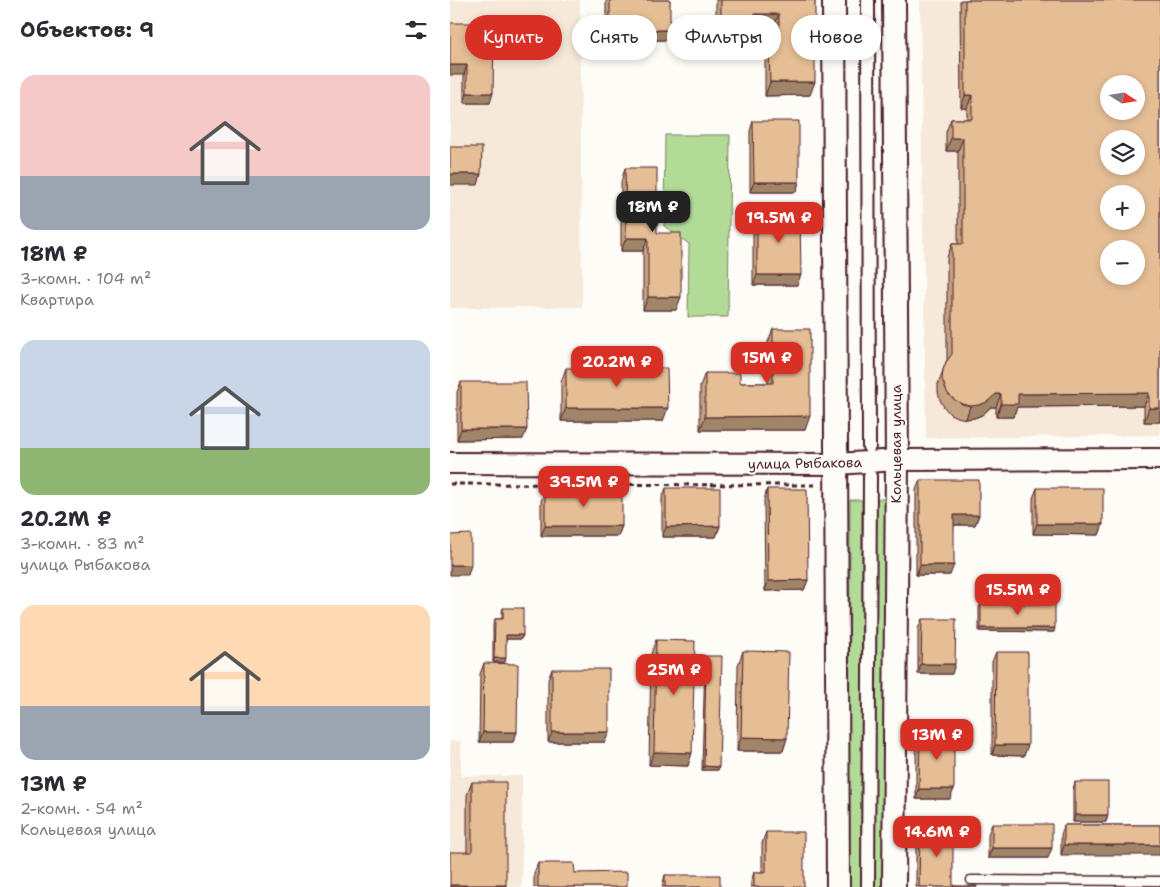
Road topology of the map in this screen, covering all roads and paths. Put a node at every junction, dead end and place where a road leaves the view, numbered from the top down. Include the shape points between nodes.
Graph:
1 (834, 0) edge
2 (868, 0) edge
3 (894, 0) edge
4 (869, 446) dead end
5 (897, 460) junction
6 (1160, 460) edge
7 (450, 463) edge
8 (837, 474) junction
9 (870, 476) dead end
10 (450, 484) edge
11 (971, 880) dead end
12 (1160, 880) edge
13 (1079, 884) edge
14 (838, 887) edge
15 (868, 887) edge
16 (894, 887) edge

1 - 8 main road
2 - 4 street
3 - 5 main road, Кольцевая улица
5 - 6 street, улица Рыбакова
5 - 8 street, улица Рыбакова
5 - 16 main road, Кольцевая улица
7 - 8 street, улица Рыбакова
8 - 10 path
8 - 14 main road
9 - 15 street
11 - 13 lane
12 - 13 lane

